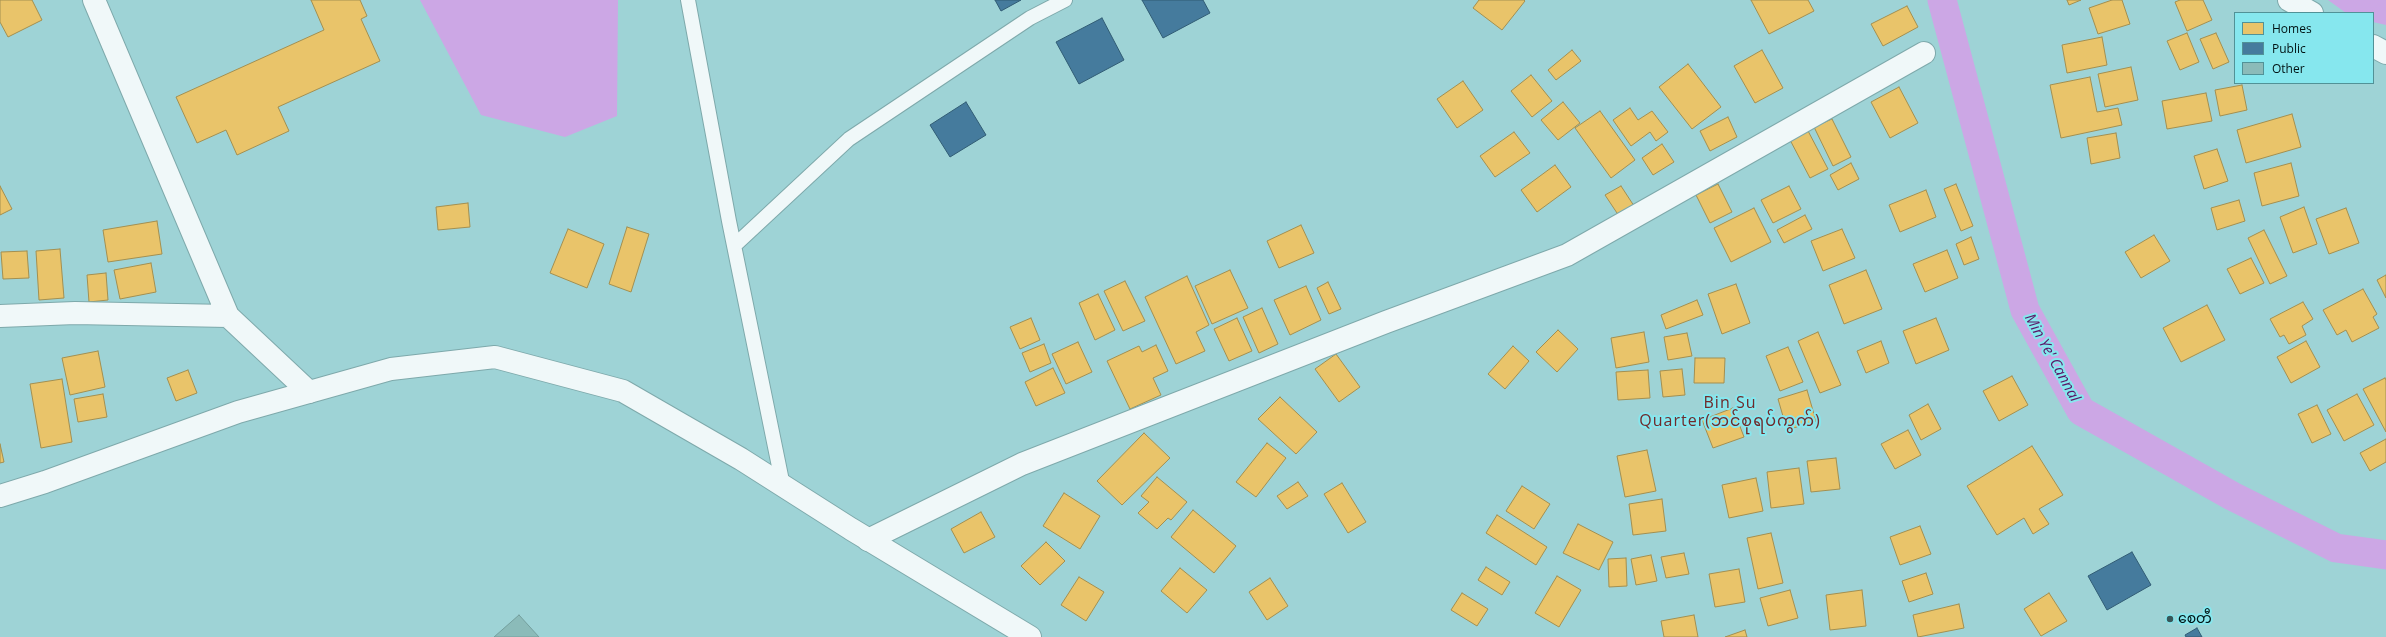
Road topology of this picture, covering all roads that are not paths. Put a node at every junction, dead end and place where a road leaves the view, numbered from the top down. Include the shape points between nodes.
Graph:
1 (94, 0) edge
2 (688, 0) edge
3 (1065, 0) edge
4 (2288, 0) edge
5 (2310, 12) edge
6 (2374, 47) edge
7 (1924, 53) dead end
8 (2386, 53) edge
9 (734, 246) junction
10 (0, 316) edge
11 (228, 316) junction
12 (309, 392) junction
13 (783, 486) junction
14 (0, 496) edge
15 (868, 540) junction
16 (1030, 637) edge

1 - 11 street
2 - 9 lane
3 - 9 lane via 1030,18 849,138
4 - 5 street
6 - 8 street
7 - 15 street via 1567,255 1386,322 1022,464
9 - 13 lane
10 - 11 street via 75,313
11 - 12 street
12 - 13 street via 391,369 495,357 623,391
12 - 14 street via 238,412
13 - 15 street
15 - 16 street

